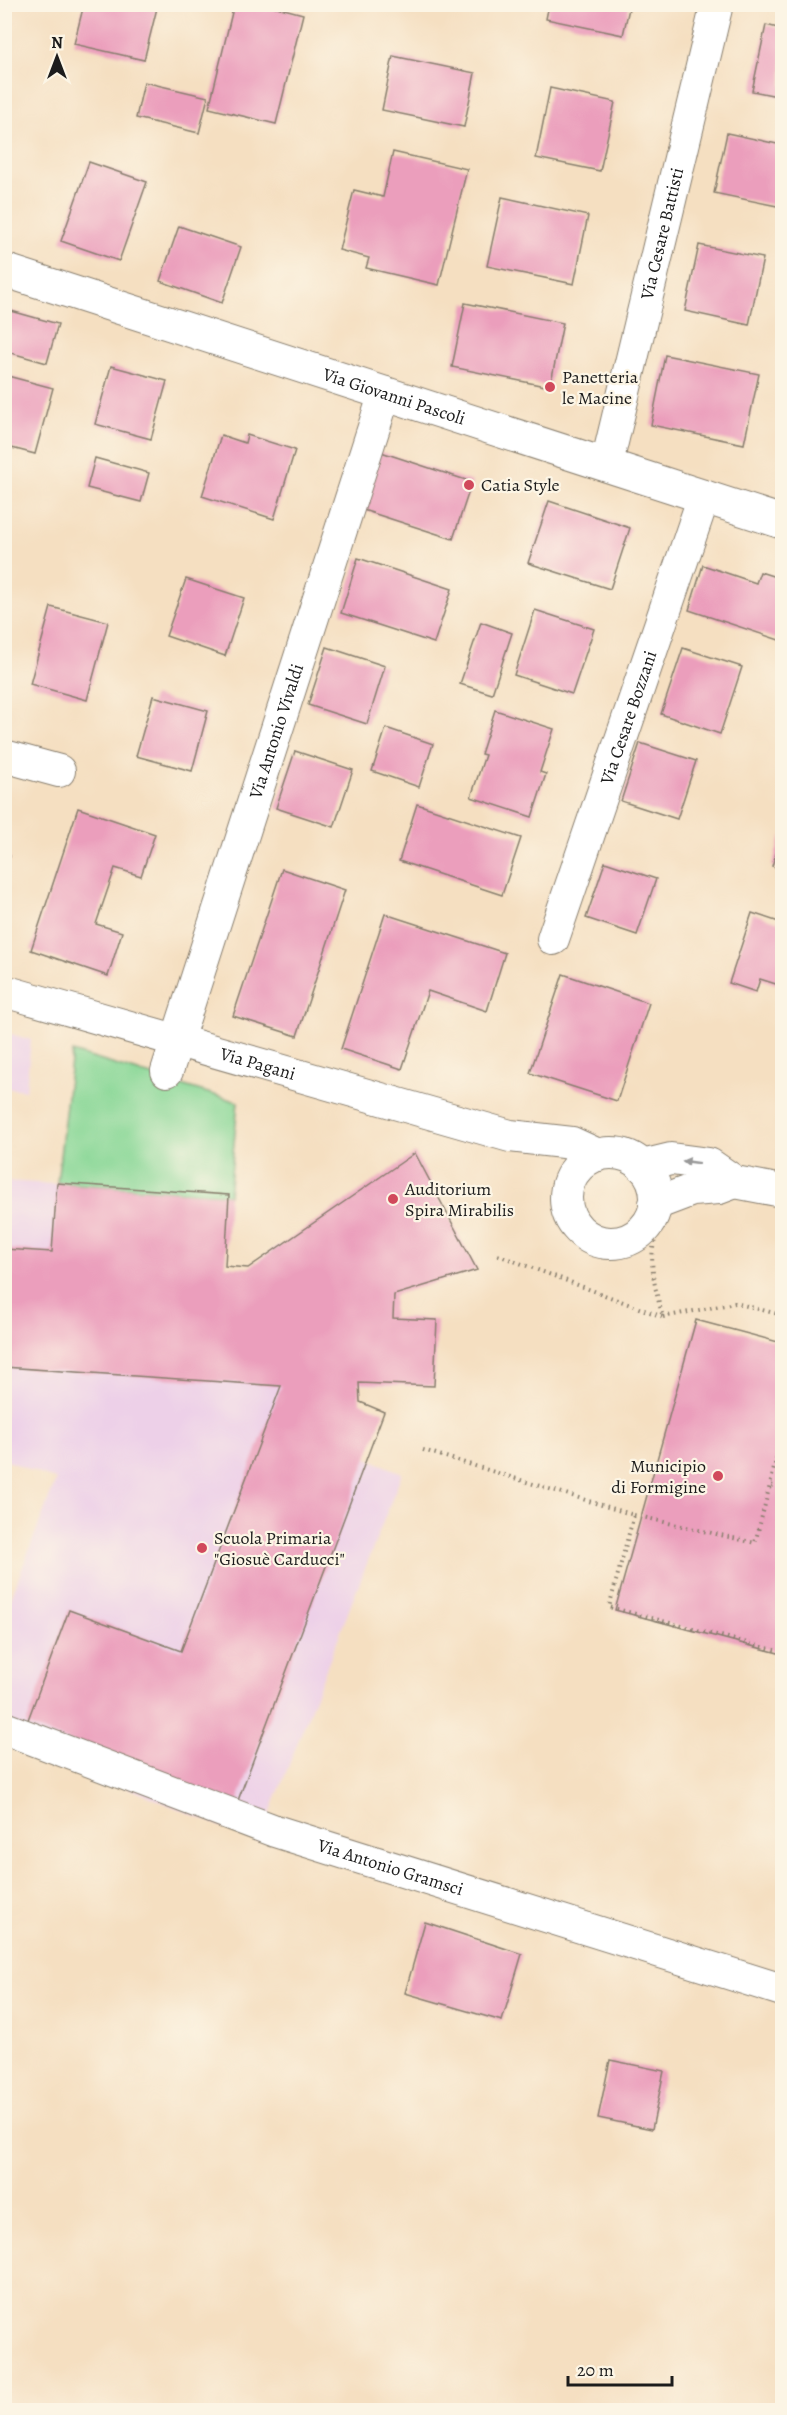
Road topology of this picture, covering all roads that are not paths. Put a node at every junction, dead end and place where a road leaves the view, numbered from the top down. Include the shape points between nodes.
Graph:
1 (717, 4) edge
2 (4, 270) edge
3 (385, 393) junction
4 (607, 464) junction
5 (704, 496) junction
6 (783, 522) edge
7 (4, 756) edge
8 (59, 771) dead end
9 (553, 939) dead end
10 (4, 991) edge
11 (176, 1040) junction
12 (167, 1071) dead end
13 (510, 1136) junction
14 (598, 1155) junction
15 (642, 1166) junction
16 (735, 1182) junction
17 (567, 1185) junction
18 (783, 1191) edge
19 (656, 1218) junction
20 (4, 1728) edge
21 (783, 1990) edge

1 - 4 street, Via Cesare Battisti
2 - 3 street, Via Giovanni Pascoli
3 - 4 street, Via Giovanni Pascoli
3 - 11 street, Via Antonio Vivaldi
4 - 5 street, Via Giovanni Pascoli
5 - 6 street, Via Giovanni Pascoli
5 - 9 street, Via Cesare Bozzani
7 - 8 street
10 - 11 street, Via Pagani
11 - 12 street, Via Antonio Vivaldi
11 - 13 street, Via Pagani
13 - 14 street via 572,1143
13 - 17 street via 547,1158
14 - 15 street via 617,1154
14 - 17 street via 576,1169
16 -> 15 street via 709,1164 671,1159
15 - 19 street via 653,1183
16 - 18 street
16 - 19 street via 692,1190
17 - 19 street via 565,1198 571,1220 584,1234 601,1242 620,1242 638,1234 649,1220
20 - 21 street, Via Antonio Gramsci via 275,1832

